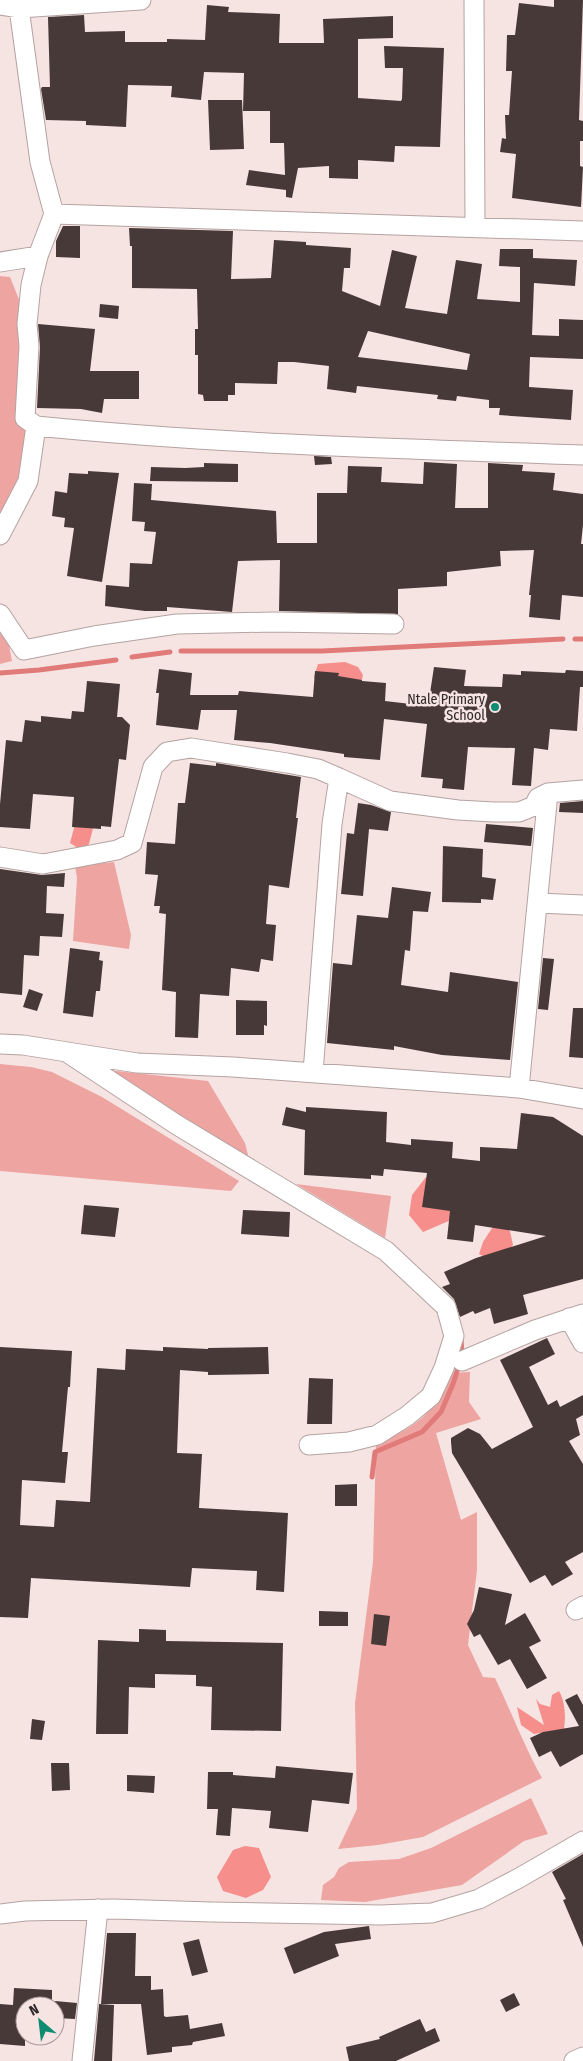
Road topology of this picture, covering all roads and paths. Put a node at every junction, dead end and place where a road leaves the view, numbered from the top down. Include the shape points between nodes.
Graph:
1 (140, 0) edge
2 (474, 0) edge
3 (0, 5) edge
4 (19, 8) junction
5 (54, 214) junction
6 (475, 227) junction
7 (583, 231) edge
8 (38, 256) junction
9 (0, 262) edge
10 (36, 426) junction
11 (583, 455) edge
12 (0, 535) edge
13 (0, 614) edge
14 (394, 624) dead end
15 (339, 778) junction
16 (583, 790) edge
17 (548, 793) junction
18 (0, 857) edge
19 (538, 903) junction
20 (583, 905) edge
21 (0, 1044) edge
22 (68, 1053) junction
23 (313, 1073) junction
24 (519, 1088) junction
25 (583, 1099) edge
26 (576, 1316) edge
27 (583, 1343) edge
28 (462, 1361) dead end
29 (308, 1445) dead end
30 (583, 1841) edge
31 (98, 1910) junction
32 (0, 1914) edge
33 (583, 2057) edge
34 (82, 2061) edge
35 (574, 2061) edge

1 - 4 street
2 - 6 street
3 - 4 street
4 - 5 street via 40,162
5 - 6 street
5 - 8 street
6 - 7 street
8 - 9 street
8 - 10 street via 27,324 26,418
10 - 11 street via 311,446
10 - 12 street via 28,481
13 - 14 street via 24,650 177,624
15 - 17 street via 390,801 458,810 519,812 534,806 538,798
15 - 18 street via 318,769 191,748 167,752 153,767 132,843 117,850 43,864
15 - 23 street via 332,824
16 - 17 street
17 - 19 street
19 - 20 street
19 - 24 street
21 - 22 street
22 - 23 street via 137,1063
22 - 29 street via 177,1125 386,1251 446,1308 454,1336 431,1396 377,1435 349,1442
23 - 24 street
24 - 25 street
26 - 27 street
26 - 28 street
30 - 31 street via 479,1899 432,1914
31 - 32 street
31 - 34 street
33 - 35 street

